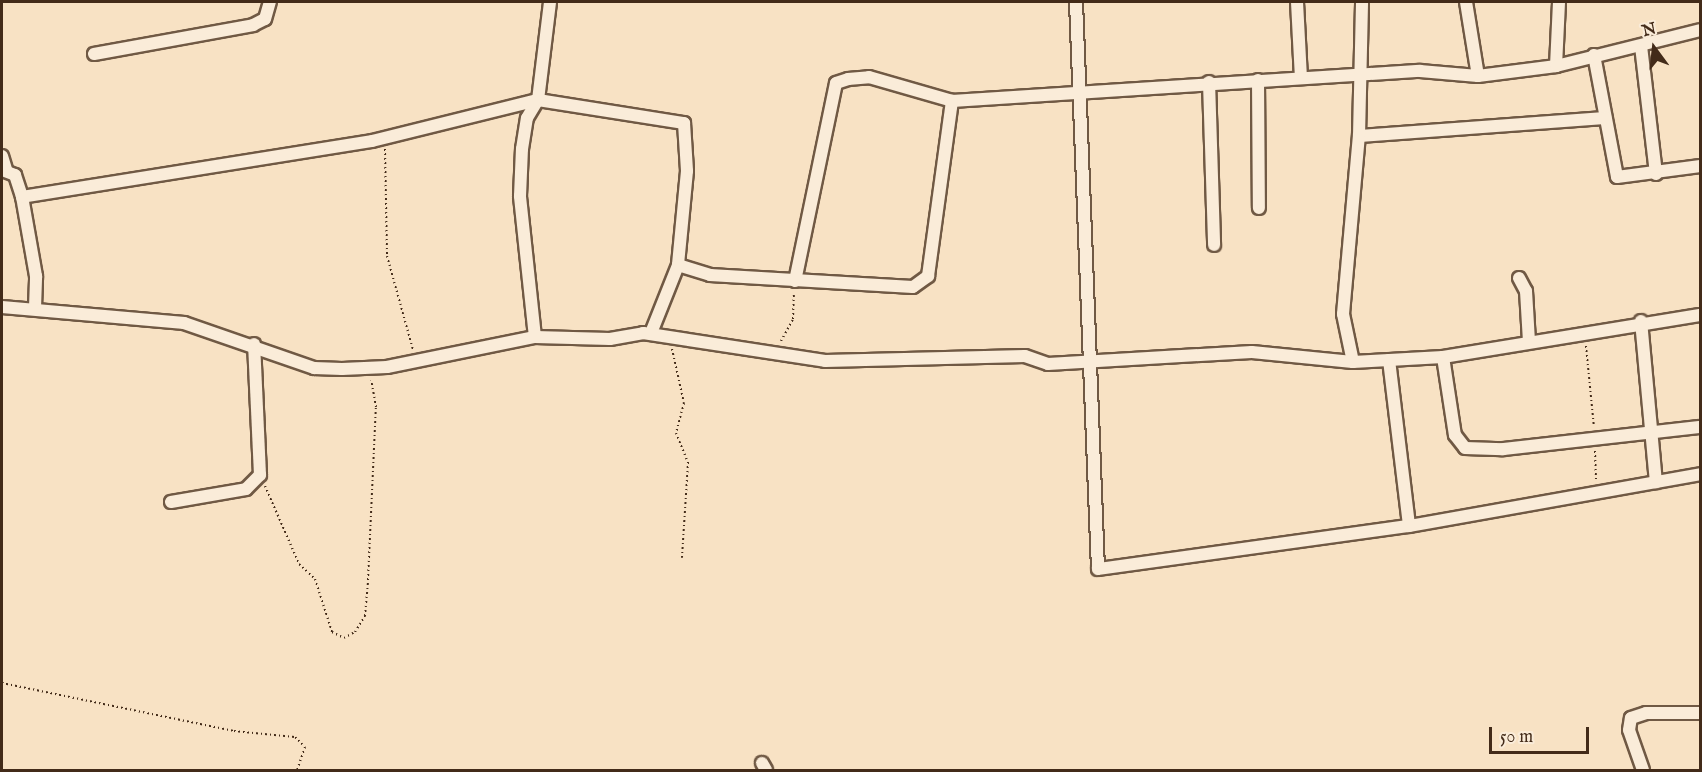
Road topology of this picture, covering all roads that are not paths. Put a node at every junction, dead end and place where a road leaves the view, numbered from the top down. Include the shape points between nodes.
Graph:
1 (270, 2) edge
2 (550, 2) edge
3 (1077, 2) edge
4 (1297, 2) edge
5 (1362, 2) edge
6 (1466, 2) edge
7 (1559, 2) edge
8 (1701, 30) edge
9 (1641, 46) junction
10 (94, 54) dead end
11 (1594, 56) junction
12 (1556, 66) junction
13 (1360, 74) junction
14 (1478, 76) junction
15 (1301, 78) junction
16 (1258, 80) junction
17 (1209, 82) junction
18 (1077, 91) junction
19 (538, 100) junction
20 (952, 101) junction
21 (1605, 118) junction
22 (1359, 135) junction
23 (2, 156) edge
24 (1701, 166) edge
25 (4, 170) edge
26 (1656, 174) junction
27 (22, 197) junction
28 (1259, 208) dead end
29 (1214, 245) dead end
30 (678, 266) junction
31 (1519, 278) dead end
32 (795, 281) junction
33 (2, 307) edge
34 (35, 308) junction
35 (1701, 315) edge
36 (1641, 321) junction
37 (651, 333) junction
38 (534, 337) junction
39 (1529, 341) junction
40 (254, 344) junction
41 (1443, 357) junction
42 (1389, 360) junction
43 (1087, 362) junction
44 (1353, 362) junction
45 (1701, 427) edge
46 (1650, 433) junction
47 (1701, 474) edge
48 (1656, 482) junction
49 (171, 502) dead end
50 (1409, 526) junction
51 (1701, 713) edge
52 (1643, 771) edge

1 - 10 street via 265,20 254,24
2 - 19 street
3 - 18 street
4 - 15 street
5 - 13 street
6 - 14 street
7 - 12 street
8 - 9 street
9 - 11 street
9 - 26 street
11 - 12 street
11 - 21 street
12 - 14 street
13 - 14 street
13 - 15 street
13 - 22 street
15 - 16 street
16 - 17 street
16 - 28 street
17 - 18 street
17 - 29 street
18 - 20 street
18 - 43 street
19 - 27 street via 384,137
19 - 30 street via 684,123 687,171
19 - 38 street via 527,118 520,196
20 - 32 street via 928,276 913,287
20 - 32 street via 869,77 836,83
21 - 22 street
21 - 26 street via 1617,177
22 - 44 street via 1343,314
23 - 25 street
24 - 26 street
25 - 27 street via 15,175
27 - 34 street via 36,276
30 - 32 street via 710,274
30 - 37 street
31 - 39 street via 1526,291
33 - 34 street
34 - 40 street via 184,323
35 - 36 street
36 - 39 street
36 - 46 street
37 - 38 street
37 - 43 street via 773,357 825,361 1025,356 1048,364
38 - 40 street via 369,368 314,368
39 - 41 street
40 - 49 street via 260,475 246,489
41 - 42 street
41 - 46 street via 1457,444 1491,449
42 - 44 street
42 - 50 street
43 - 44 street via 1252,352
43 - 50 street via 1098,569
45 - 46 street
46 - 48 street
47 - 48 street
48 - 50 street
51 - 52 street via 1646,713 1631,718

